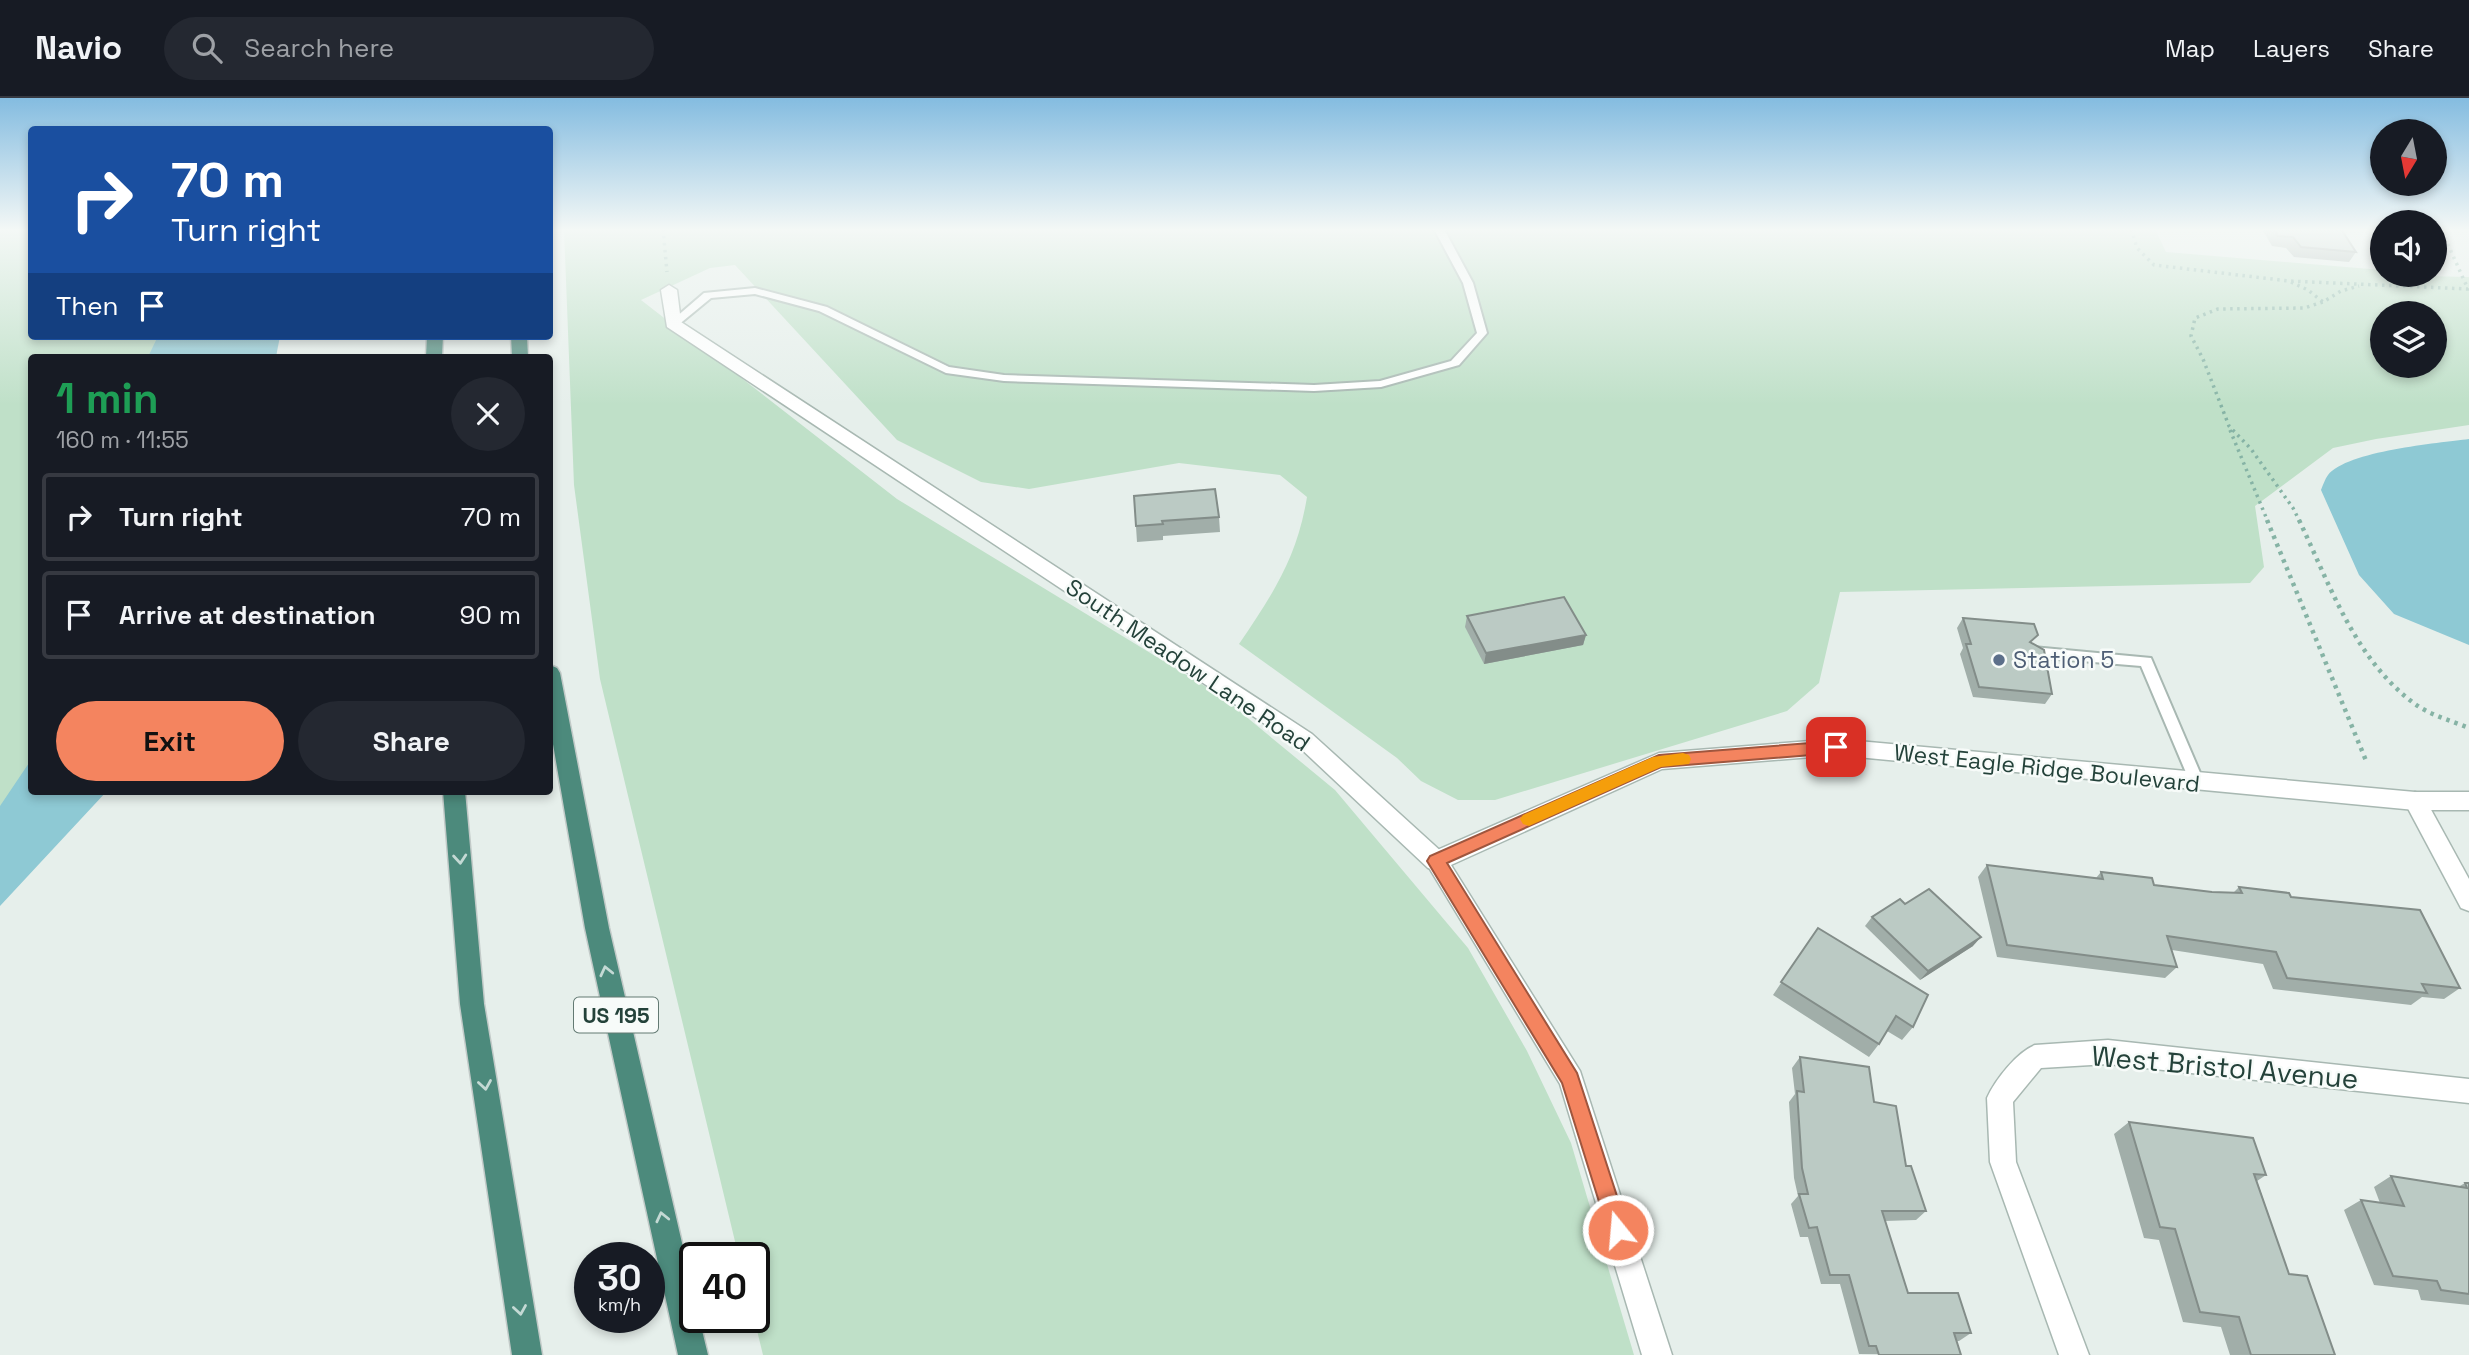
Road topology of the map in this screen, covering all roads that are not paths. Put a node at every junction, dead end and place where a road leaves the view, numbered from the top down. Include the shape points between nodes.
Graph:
1 (1469, 288) edge
2 (669, 290) dead end
3 (673, 324) junction
4 (2033, 652) edge
5 (553, 689) edge
6 (2197, 782) junction
7 (454, 795) edge
8 (2415, 801) junction
9 (2469, 802) edge
10 (1436, 861) junction
11 (2469, 901) edge
12 (2469, 1091) edge
13 (527, 1355) edge
14 (693, 1355) edge
15 (1657, 1355) edge
16 (2074, 1355) edge

1 - 3 lane via 1482,334 1455,363 1381,384 1286,387 1004,378 946,370 823,309 755,291 708,295
2 - 3 street
3 - 10 street, South Meadow Lane Road via 1305,740
4 - 6 lane via 2146,661
14 -> 5 highway, US 195 via 597,928
6 - 8 street, West Eagle Ridge Boulevard
6 - 10 street, West Eagle Ridge Boulevard via 1836,747 1659,761
7 -> 13 highway via 472,1004
8 - 9 street, West Eagle Ridge Boulevard
8 - 11 street
10 - 15 street, South Meadow Lane Road via 1571,1079
12 - 16 street, West Bristol Avenue via 2108,1052 2035,1057 2000,1098 2003,1161

